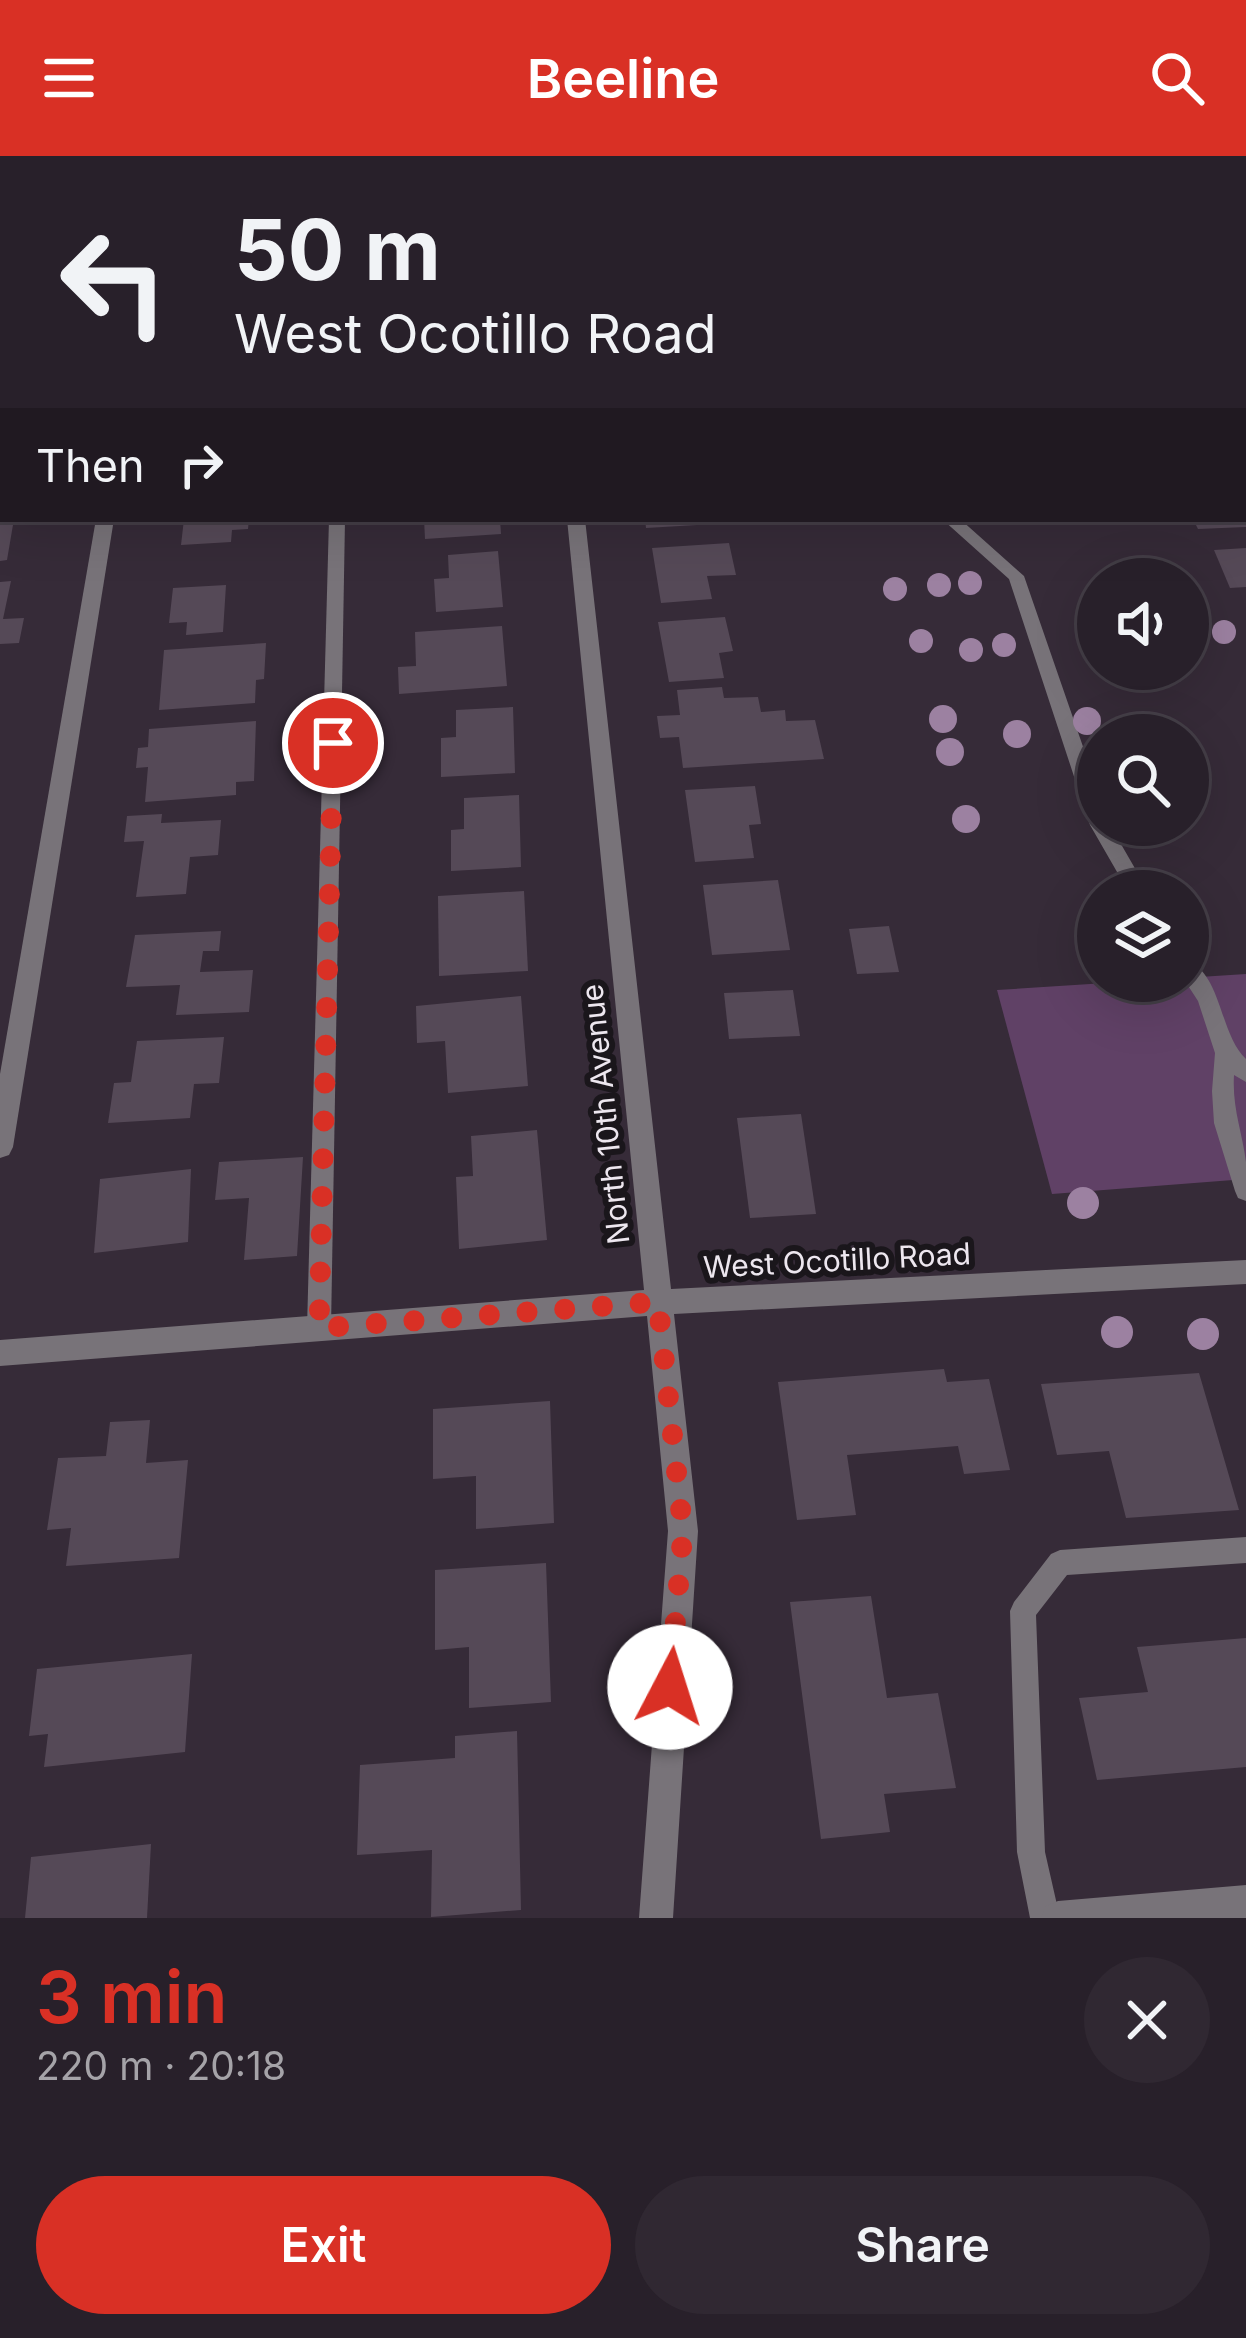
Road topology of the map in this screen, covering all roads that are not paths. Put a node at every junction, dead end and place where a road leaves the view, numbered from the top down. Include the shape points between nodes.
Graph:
1 (104, 522) edge
2 (337, 522) edge
3 (577, 522) edge
4 (953, 522) edge
5 (1077, 756) edge
6 (1208, 1002) edge
7 (1226, 1052) junction
8 (1246, 1072) edge
9 (1235, 1123) edge
10 (0, 1148) edge
11 (1246, 1191) edge
12 (1246, 1272) edge
13 (658, 1302) junction
14 (319, 1328) junction
15 (0, 1352) edge
16 (1246, 1550) edge
17 (1246, 1902) edge
18 (656, 1918) edge
19 (1045, 1918) edge
20 (1058, 1918) edge

1 - 10 street
2 - 14 lane
3 - 13 street, North 10th Avenue
4 - 5 lane via 1016,576
6 - 7 lane
7 - 8 lane
7 - 9 lane via 1219,1097
9 - 11 lane
12 - 13 street, West Ocotillo Road
13 - 14 street, West Ocotillo Road
13 - 18 street, North 10th Avenue via 683,1531
14 - 15 street, West Ocotillo Road
16 - 19 lane via 1060,1563 1023,1611 1031,1852
17 - 20 street

